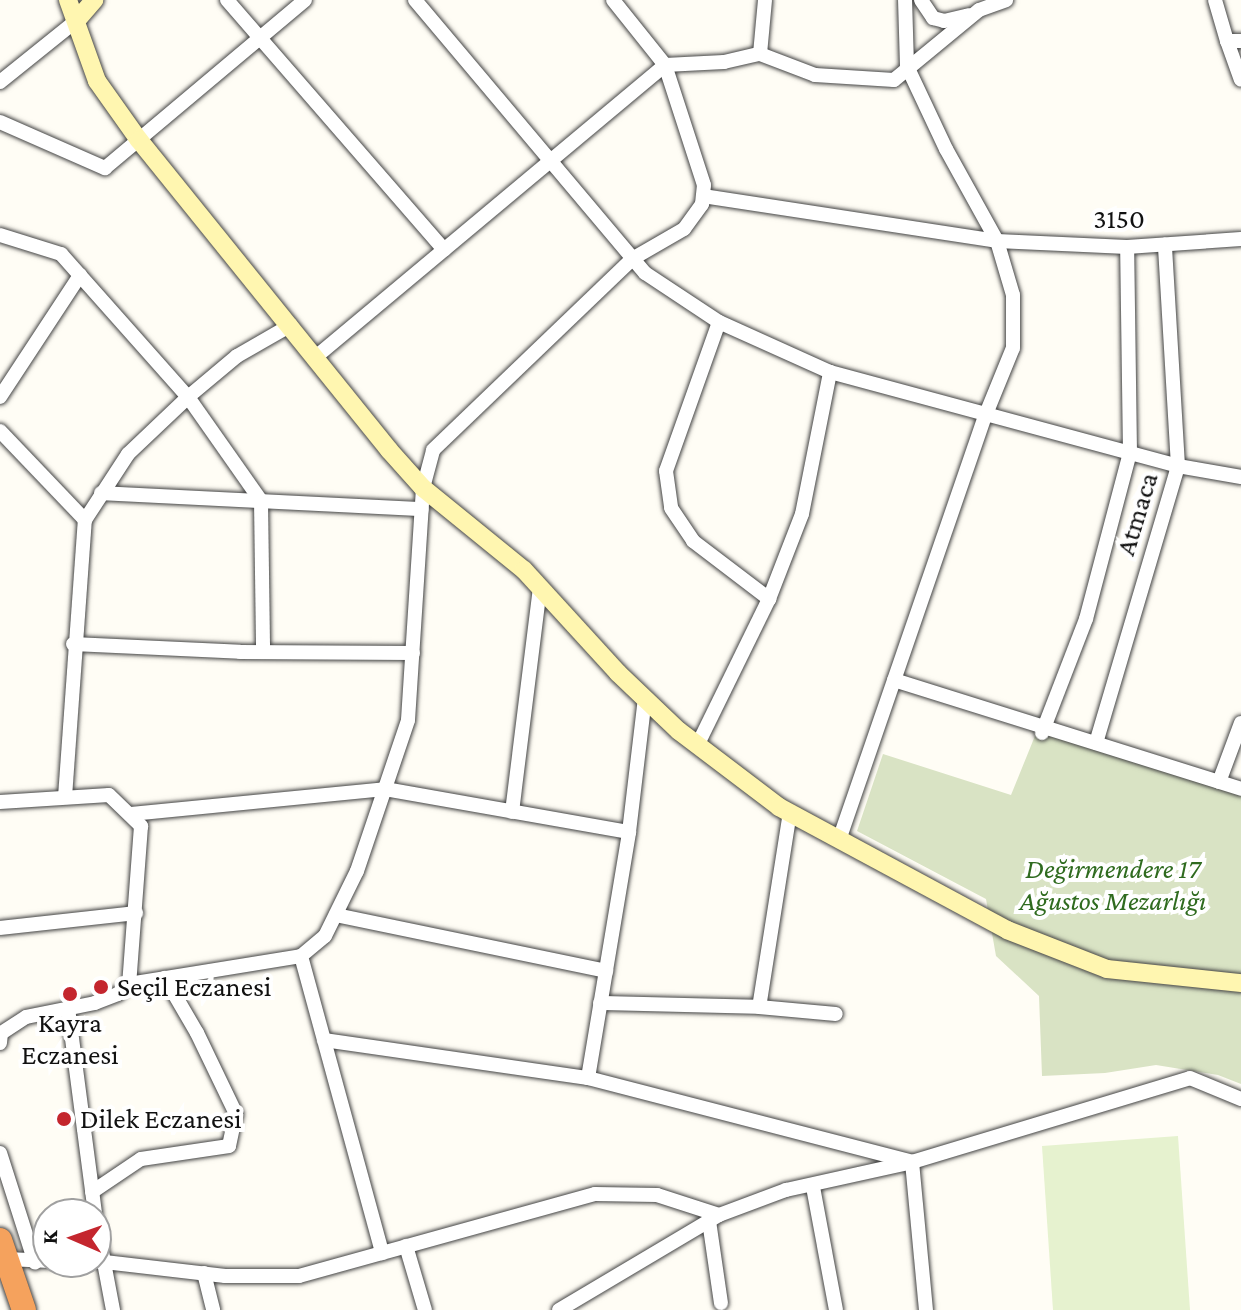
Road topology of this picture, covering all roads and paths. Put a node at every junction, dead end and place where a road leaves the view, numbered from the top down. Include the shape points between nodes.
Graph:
1 (68, 0) edge
2 (94, 0) edge
3 (227, 0) edge
4 (305, 0) edge
5 (415, 0) edge
6 (613, 0) edge
7 (765, 0) edge
8 (905, 0) edge
9 (921, 0) edge
10 (1006, 0) edge
11 (1215, 0) edge
12 (979, 10) junction
13 (76, 21) junction
14 (259, 38) junction
15 (1234, 41) edge
16 (760, 54) junction
17 (665, 65) junction
18 (907, 66) junction
19 (1241, 80) edge
20 (0, 82) edge
21 (0, 122) edge
22 (139, 140) junction
23 (550, 160) junction
24 (703, 196) junction
25 (0, 235) edge
26 (1241, 239) edge
27 (997, 241) junction
28 (1165, 244) junction
29 (1127, 247) junction
30 (444, 250) junction
31 (632, 259) junction
32 (80, 275) junction
33 (719, 322) junction
34 (291, 325) junction
35 (317, 356) junction
36 (830, 372) junction
37 (0, 397) edge
38 (188, 397) junction
39 (986, 414) junction
40 (0, 431) edge
41 (1130, 453) junction
42 (1178, 466) junction
43 (1241, 477) edge
44 (423, 488) junction
45 (101, 493) junction
46 (261, 501) junction
47 (422, 509) junction
48 (85, 520) junction
49 (540, 587) junction
50 (769, 599) junction
51 (73, 644) junction
52 (263, 652) junction
53 (413, 653) junction
54 (894, 680) junction
55 (645, 698) junction
56 (1241, 723) edge
57 (1043, 730) junction
58 (1096, 743) junction
59 (697, 746) junction
60 (1219, 782) junction
61 (385, 789) junction
62 (1241, 789) edge
63 (65, 797) junction
64 (0, 802) edge
65 (512, 812) junction
66 (790, 812) junction
67 (131, 814) junction
68 (629, 832) junction
69 (839, 840) junction
70 (136, 913) junction
71 (336, 915) junction
72 (0, 928) edge
73 (301, 956) junction
74 (606, 971) junction
75 (165, 978) junction
76 (1241, 983) edge
77 (129, 984) junction
78 (600, 1003) junction
79 (759, 1007) junction
80 (68, 1008) junction
81 (836, 1014) dead end
82 (324, 1040) junction
83 (0, 1043) edge
84 (588, 1078) junction
85 (1241, 1099) edge
86 (0, 1153) edge
87 (912, 1162) junction
88 (813, 1187) junction
89 (92, 1192) junction
90 (93, 1198) edge
91 (714, 1218) junction
92 (406, 1246) junction
93 (382, 1253) junction
94 (32, 1254) edge
95 (2, 1260) edge
96 (112, 1262) edge
97 (32, 1263) edge
98 (204, 1273) junction
99 (104, 1278) edge
100 (721, 1303) dead end
101 (10, 1310) edge
102 (24, 1310) edge
103 (113, 1310) edge
104 (213, 1310) edge
105 (425, 1310) edge
106 (559, 1310) edge
107 (836, 1310) edge
108 (926, 1310) edge

1 - 13 street
2 - 13 street
3 - 14 street
4 - 14 street
5 - 23 street
6 - 17 street
7 - 16 street
8 - 18 street
9 - 12 street via 933,18 944,21 961,20
10 - 12 street
11 - 15 street
12 - 18 street
13 - 20 street
13 - 22 street via 97,81
14 - 22 street
14 - 30 street
15 - 19 street
16 - 17 street
16 - 18 street via 815,75 894,80
17 - 23 street
17 - 24 street via 704,185
18 - 27 street
21 - 22 street via 105,168
22 - 34 street
23 - 30 street
23 - 31 street
24 - 27 street, 3150
24 - 31 street via 684,229
25 - 32 street via 61,254
26 - 28 street, 3150
27 - 29 street, 3150
27 - 39 street via 1013,295 1013,348
28 - 29 street, 3150
28 - 42 street, Atmaca
29 - 41 street
30 - 35 street
31 - 33 street
31 - 44 street via 433,450
32 - 37 street
32 - 38 street
33 - 36 street
33 - 50 street via 666,471 671,508 693,541
34 - 35 street
34 - 38 street via 237,356
35 - 44 street
36 - 39 street
36 - 50 street via 802,514
38 - 45 street via 128,454
38 - 46 street
39 - 41 street
39 - 54 street
40 - 48 street
41 - 42 street
41 - 57 street via 1086,619
42 - 43 street
42 - 58 street, Atmaca
44 - 47 street
44 - 49 street
45 - 46 street
45 - 48 street
46 - 47 street
46 - 52 street
47 - 53 street
48 - 51 street
49 - 55 street
49 - 65 street
50 - 59 street
51 - 52 street
51 - 63 street
52 - 53 street
53 - 61 street via 408,720
54 - 57 street
54 - 69 street
55 - 59 street
55 - 68 street
56 - 60 street
57 - 58 street
58 - 60 street
59 - 66 street
60 - 62 street
61 - 65 street
61 - 67 street
61 - 71 street
63 - 64 street
63 - 67 street via 109,795
65 - 68 street
66 - 69 street
66 - 79 street
67 - 70 street via 141,826
68 - 74 street
69 - 76 street via 1007,930 1107,969
70 - 72 street
70 - 77 street
71 - 73 street via 325,936
71 - 74 street
73 - 75 street
73 - 82 street
74 - 78 street
75 - 77 street
75 - 89 street via 236,1114 229,1146 141,1159
77 - 80 street via 118,994
78 - 79 street
78 - 84 street
79 - 81 street
80 - 83 street via 26,1017 1,1033
80 - 89 street
82 - 84 street
82 - 93 street
84 - 87 street
85 - 87 street via 1190,1078
86 - 94 street
87 - 88 street
87 - 108 street
88 - 91 street via 786,1190
88 - 107 street
89 - 90 street
91 - 92 street via 657,1195 595,1194
91 - 100 street
91 - 106 street
92 - 93 street
92 - 105 street
93 - 98 street via 299,1276
95 - 97 street
95 - 101 highway
95 - 102 highway
96 - 98 street
98 - 104 street
99 - 103 street

